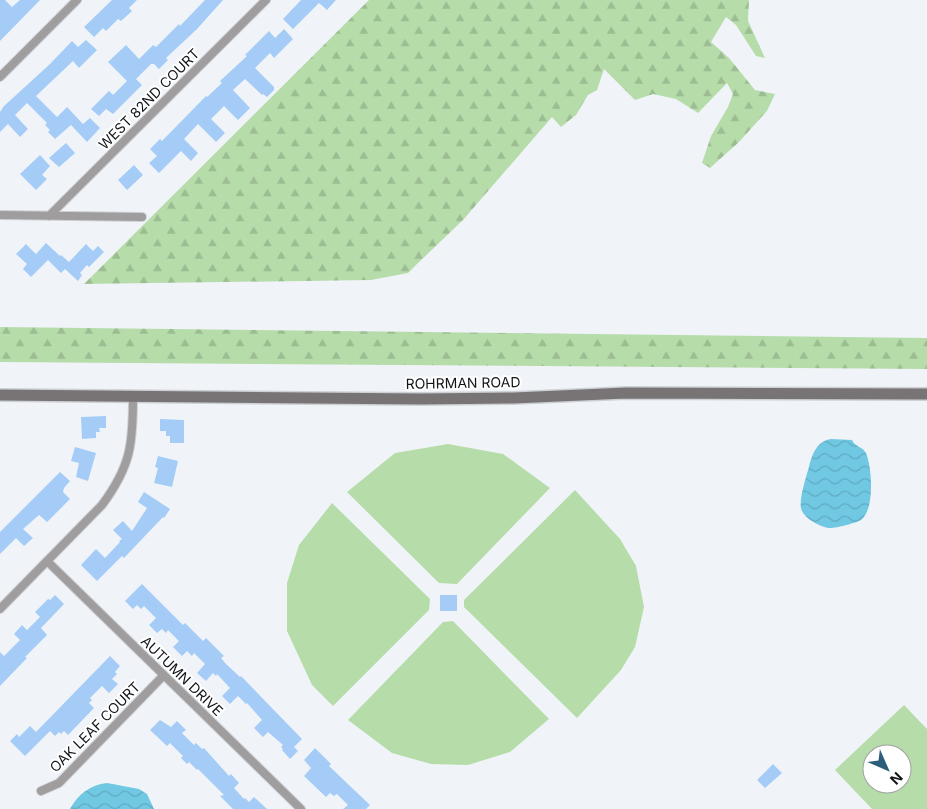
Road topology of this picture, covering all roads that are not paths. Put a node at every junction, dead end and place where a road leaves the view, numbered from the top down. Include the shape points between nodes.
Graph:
1 (77, 0) edge
2 (266, 0) edge
3 (0, 77) edge
4 (0, 216) edge
5 (49, 216) junction
6 (142, 217) dead end
7 (927, 394) edge
8 (0, 395) edge
9 (133, 397) junction
10 (47, 561) junction
11 (0, 608) edge
12 (164, 675) junction
13 (41, 791) dead end
14 (301, 809) edge

1 - 3 street
2 - 5 street, WEST 82ND COURT
4 - 5 street
5 - 6 street
7 - 9 street, ROHRMAN ROAD via 626,393 421,400
8 - 9 street, ROHRMAN ROAD
9 - 10 street via 131,449 116,487
10 - 11 street
10 - 12 street, AUTUMN DRIVE
12 - 13 street, OAK LEAF COURT via 59,782
12 - 14 street, AUTUMN DRIVE

